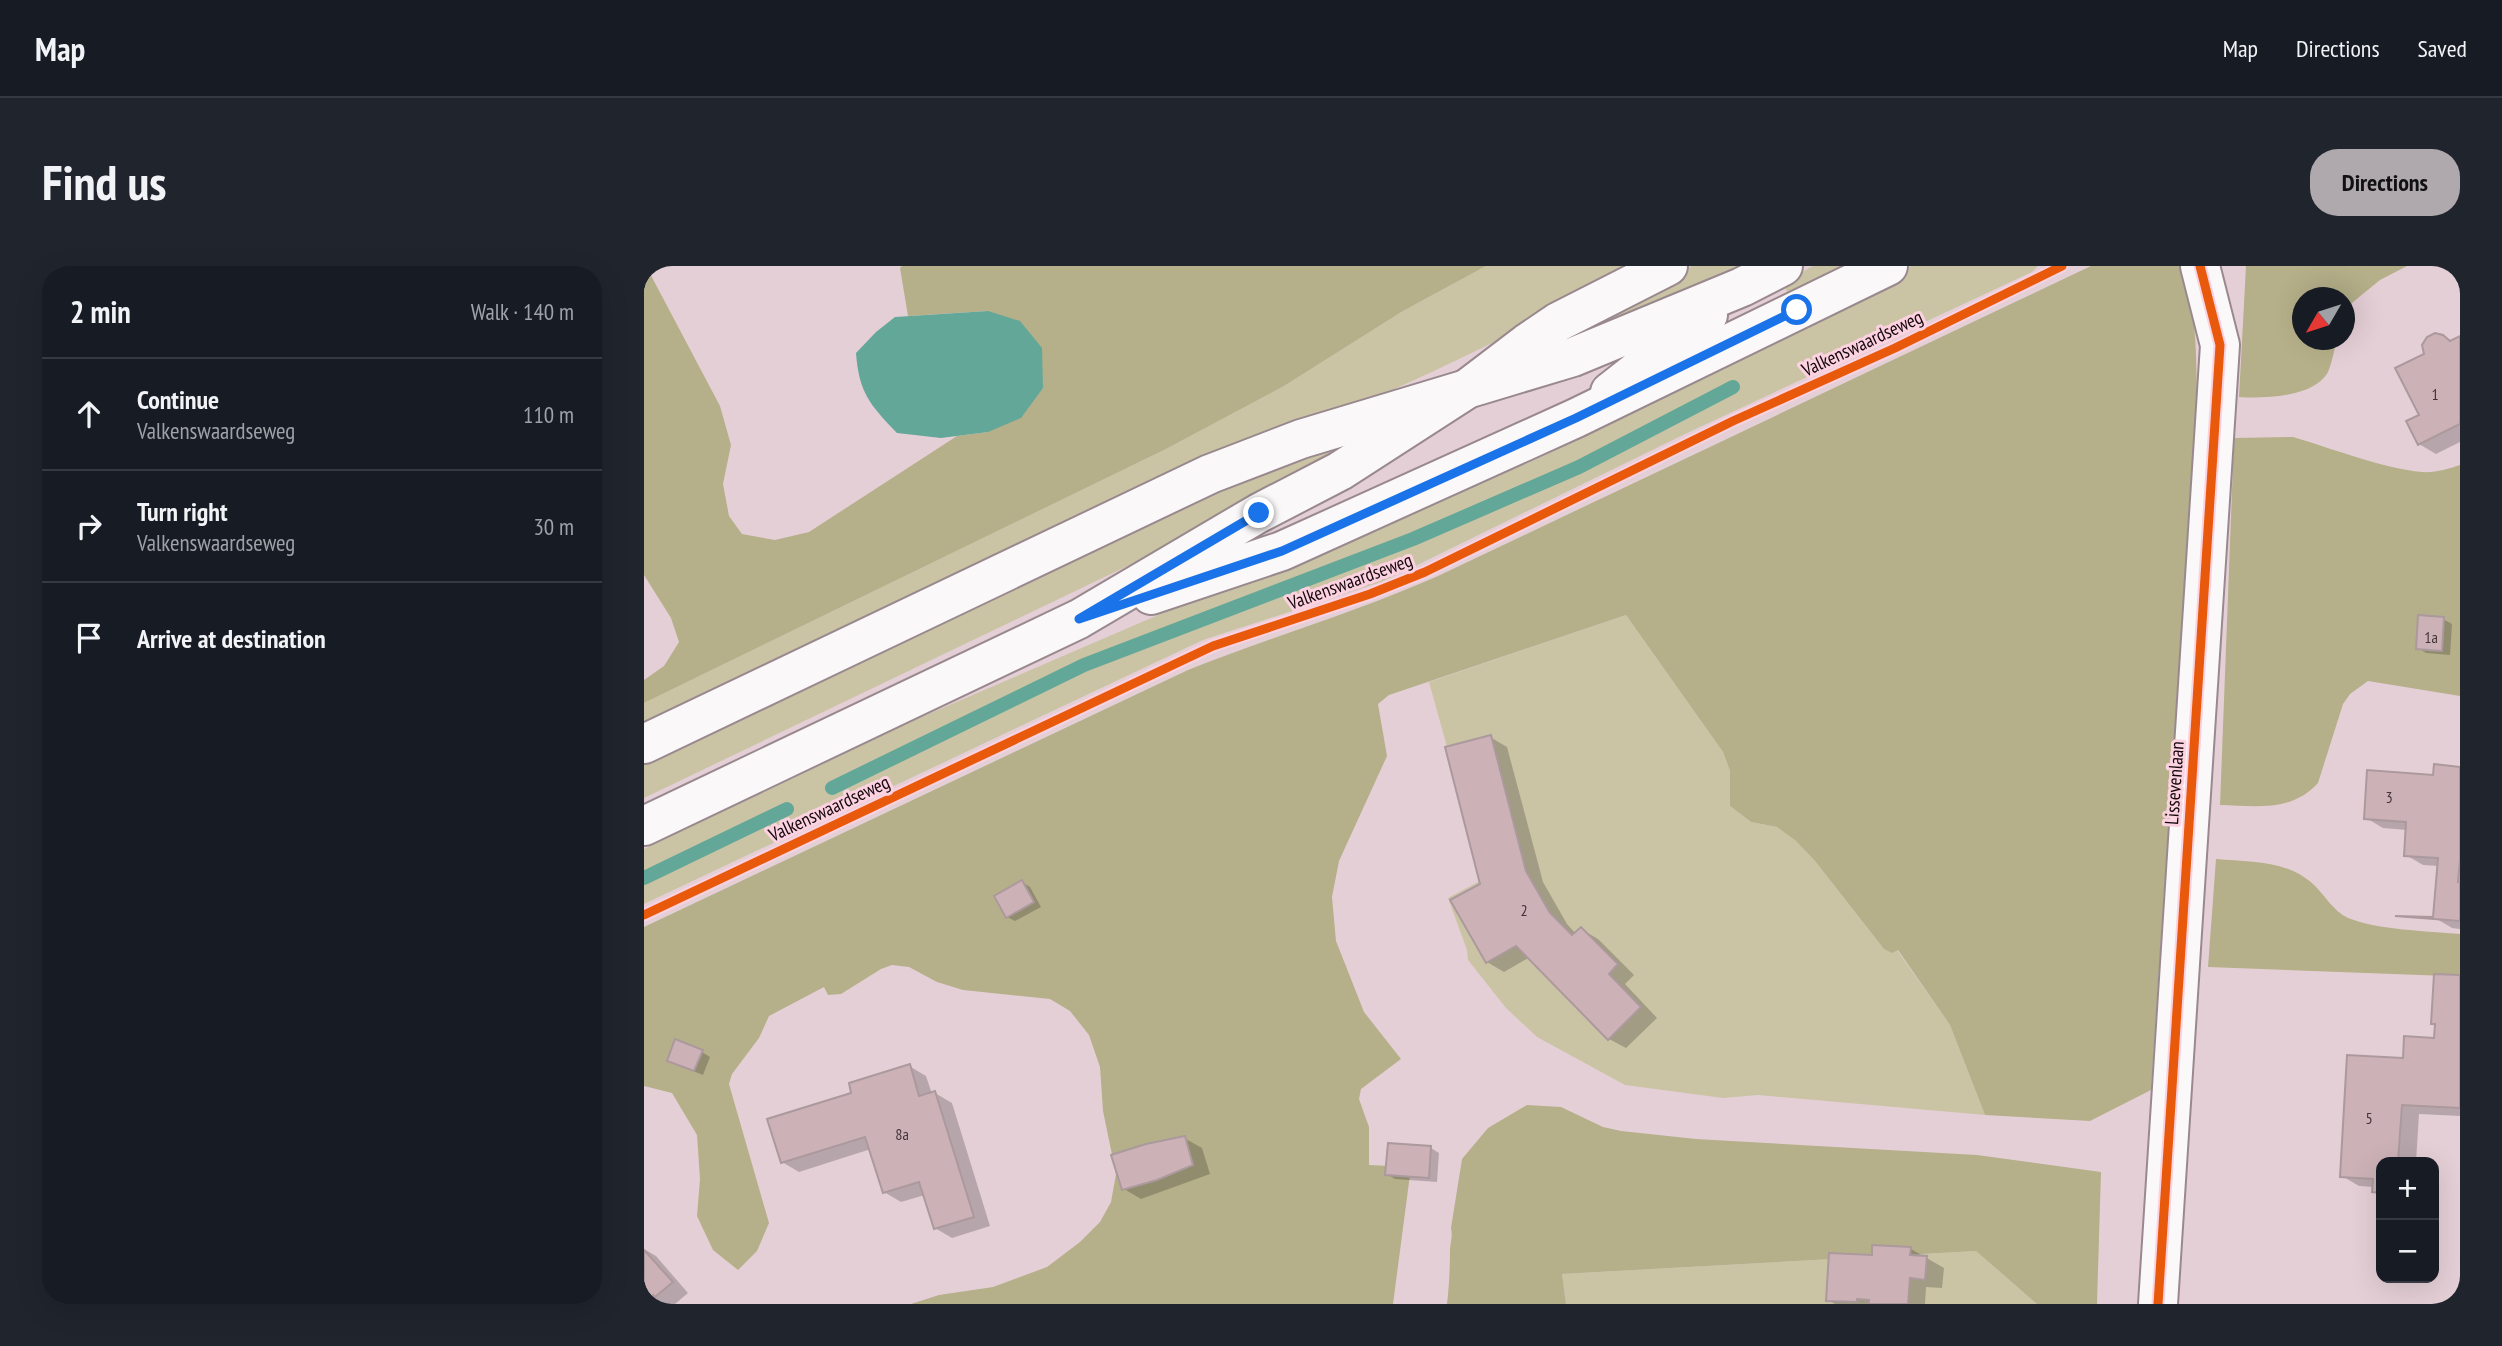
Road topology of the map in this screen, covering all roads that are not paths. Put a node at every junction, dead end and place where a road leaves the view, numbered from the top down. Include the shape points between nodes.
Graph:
1 (1668, 266) edge
2 (1783, 266) edge
3 (1888, 266) edge
4 (2200, 266) edge
5 (1742, 287) junction
6 (1464, 391) junction
7 (1576, 418) junction
8 (1079, 619) junction
9 (644, 744) edge
10 (644, 826) edge
11 (2158, 1304) edge

1 - 6 main road via 1558,322
2 - 5 main road
3 - 7 main road
4 - 11 main road, Lissevenlaan via 2220,345
5 - 6 main road via 1573,357
5 - 7 main road
6 - 8 main road via 1340,471
6 - 9 main road via 1301,439 1210,474
7 - 8 main road via 1282,551
8 - 10 main road

